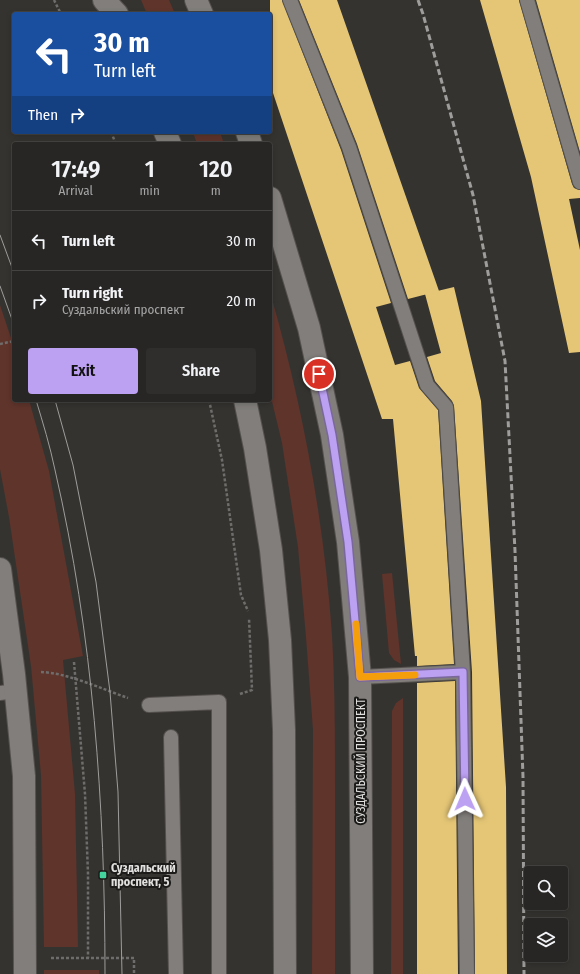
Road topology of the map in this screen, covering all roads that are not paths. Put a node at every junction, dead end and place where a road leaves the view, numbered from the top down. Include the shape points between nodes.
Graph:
1 (104, 0) edge
2 (112, 0) edge
3 (196, 0) edge
4 (290, 0) edge
5 (527, 0) edge
6 (116, 12) edge
7 (117, 12) edge
8 (201, 12) edge
9 (579, 173) edge
10 (272, 205) edge
11 (245, 402) edge
12 (0, 569) edge
13 (463, 672) junction
14 (360, 677) junction
15 (10, 686) edge
16 (149, 705) road end
17 (171, 737) dead end
18 (25, 974) edge
19 (176, 974) edge
20 (219, 974) edge
21 (285, 974) edge
22 (362, 974) edge
23 (467, 974) edge

1 - 6 main road
2 - 7 main road
3 - 8 main road
4 - 13 lane via 349,147 427,385 446,407
5 - 9 lane
10 - 14 main road, СУЗДАЛЬСКИЙ ПРОСПЕКТ via 309,328 332,435 348,542
11 - 21 main road via 271,550 280,640 284,730
12 - 15 main road
13 - 14 lane
13 - 23 lane
14 - 22 main road, СУЗДАЛЬСКИЙ ПРОСПЕКТ
15 - 18 main road via 24,776
16 - 20 lane via 219,702
17 - 19 lane

